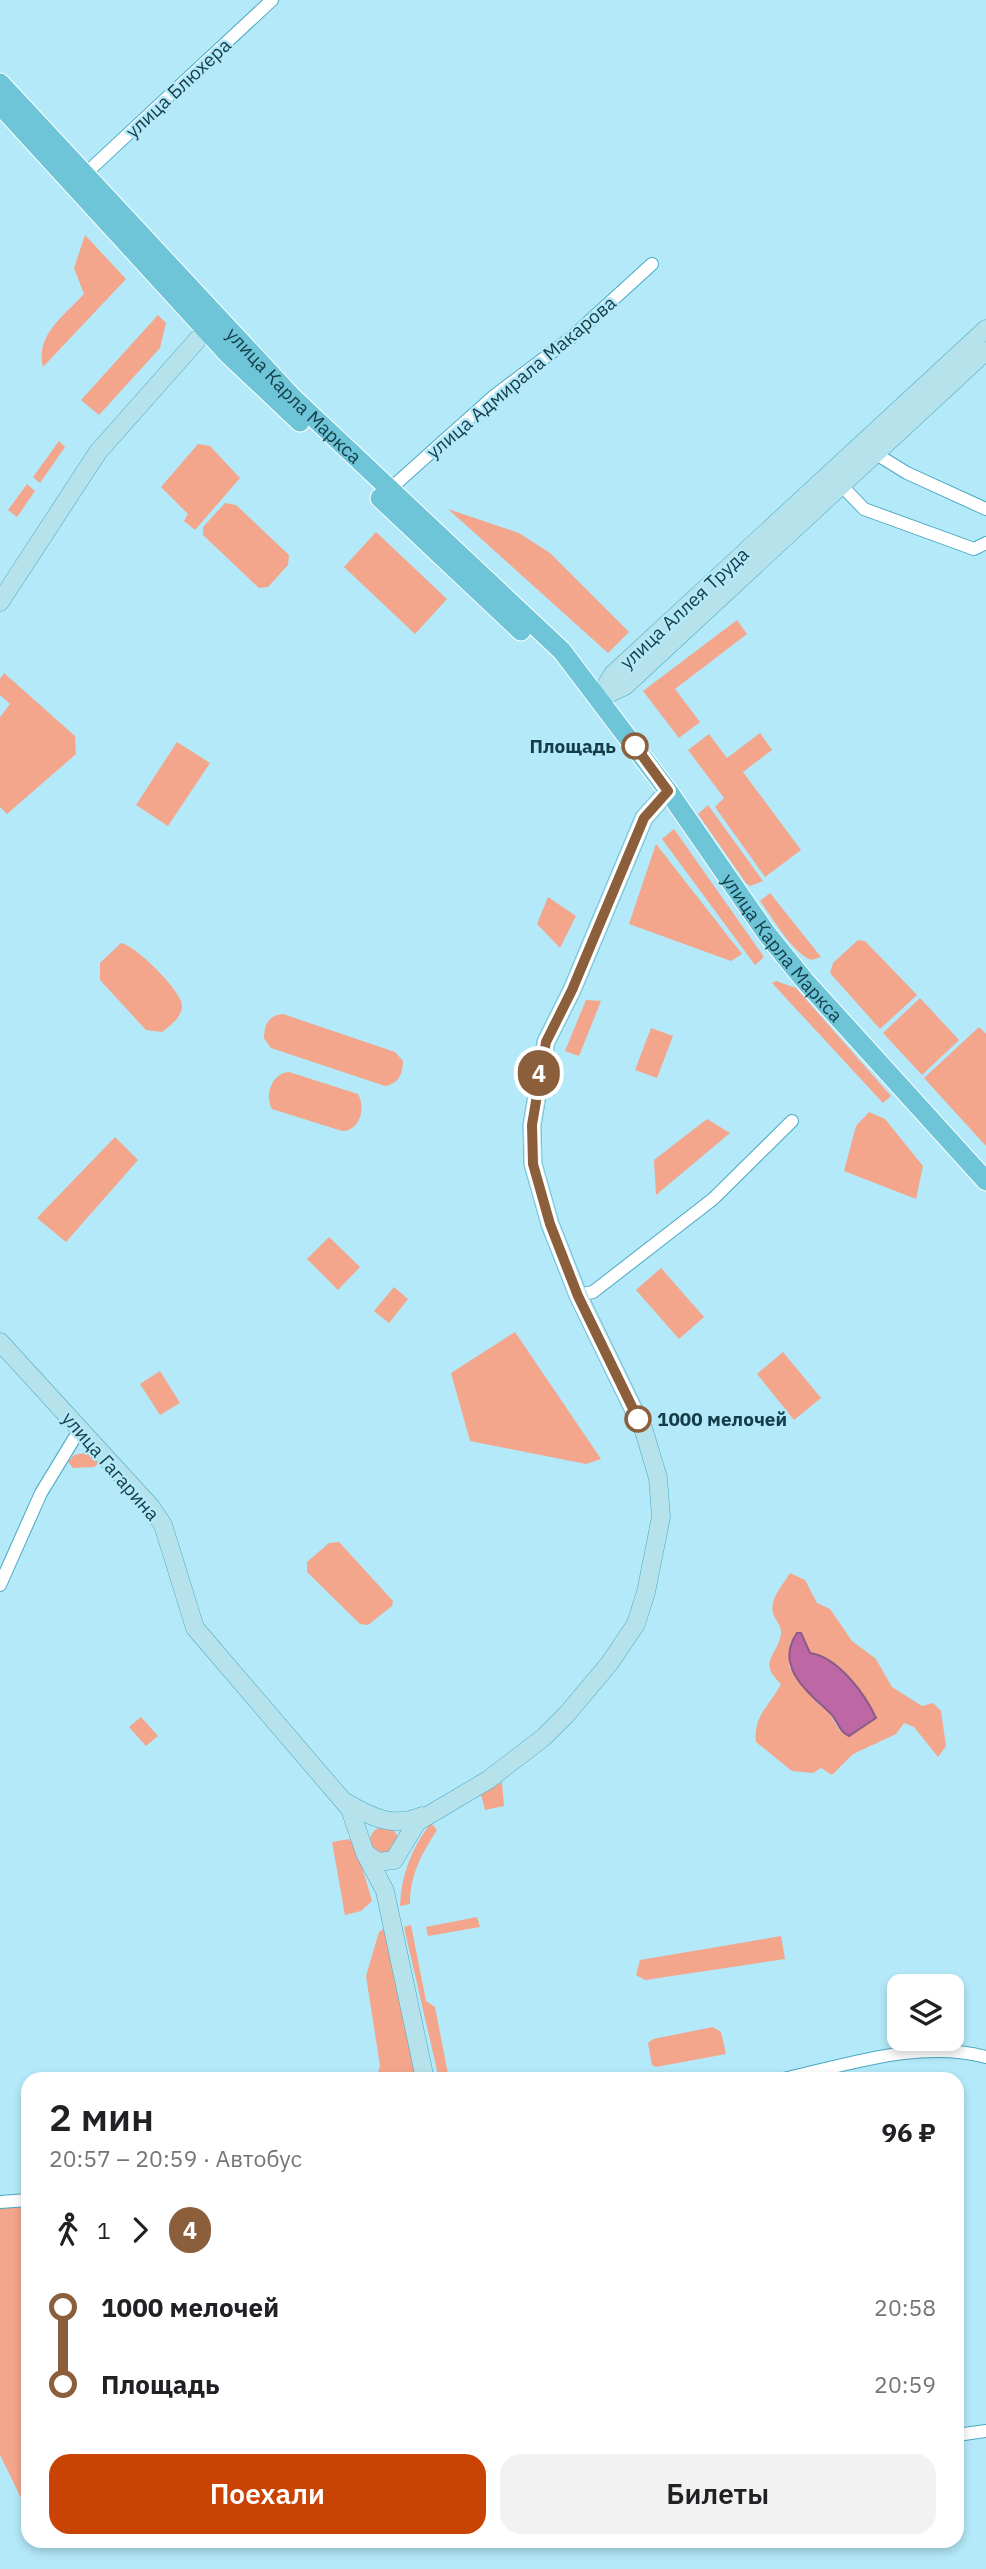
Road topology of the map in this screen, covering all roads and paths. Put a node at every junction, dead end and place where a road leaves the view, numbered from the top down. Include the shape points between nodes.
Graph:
1 (272, 0) edge
2 (0, 83) edge
3 (0, 105) edge
4 (84, 175) junction
5 (652, 264) dead end
6 (211, 324) junction
7 (986, 329) edge
8 (986, 351) edge
9 (876, 454) junction
10 (948, 478) dead end
11 (841, 485) junction
12 (935, 486) junction
13 (390, 489) junction
14 (986, 509) edge
15 (986, 543) edge
16 (0, 602) edge
17 (598, 699) junction
18 (668, 791) junction
19 (792, 1121) dead end
20 (986, 1181) edge
21 (578, 1296) junction
22 (0, 1342) edge
23 (80, 1429) junction
24 (0, 1585) edge
25 (347, 1803) junction
26 (427, 1814) junction
27 (385, 1821) junction
28 (364, 1849) junction
29 (402, 1851) junction
30 (385, 1891) junction
31 (986, 2057) edge
32 (424, 2072) edge
33 (815, 2072) edge
34 (21, 2200) edge
35 (0, 2202) edge
36 (986, 2431) edge
37 (964, 2434) edge

1 - 4 street, улица Блюхера
2 - 4 main road, улица Карла Маркса
3 - 6 main road, улица Карла Маркса
4 - 6 main road, улица Карла Маркса
5 - 13 street, улица Адмирала Макарова
6 - 13 main road, улица Карла Маркса
6 - 16 street via 98,452
6 - 17 main road, улица Карла Маркса via 471,585
7 - 17 street, улица Аллея Труда via 613,674
8 - 9 street, улица Аллея Труда
9 - 11 street, улица Аллея Труда
9 - 12 street
10 - 12 street
11 - 15 street via 864,509 974,550
11 - 17 street, улица Аллея Труда via 625,686
12 - 14 street
13 - 17 main road, улица Карла Маркса via 562,651
17 - 18 main road, улица Карла Маркса
18 - 20 main road, улица Карла Маркса via 805,981
18 - 21 street via 644,818 546,1042 537,1084 533,1164
19 - 21 street via 713,1199 593,1292
21 - 26 street via 644,1432 661,1498 660,1528 638,1620 604,1671 544,1737 488,1780
22 - 23 street, улица Гагарина
23 - 24 street via 41,1493
23 - 25 street, улица Гагарина via 163,1525 195,1628
25 - 27 street
25 - 28 street
26 - 27 street via 405,1823
26 - 29 street via 412,1828
27 - 28 street via 367,1829
27 - 29 street via 402,1831
28 - 29 street via 371,1859 386,1863
28 - 30 street
29 - 30 street
30 - 32 street
31 - 33 street via 948,2052 888,2056
34 - 35 street
36 - 37 street

